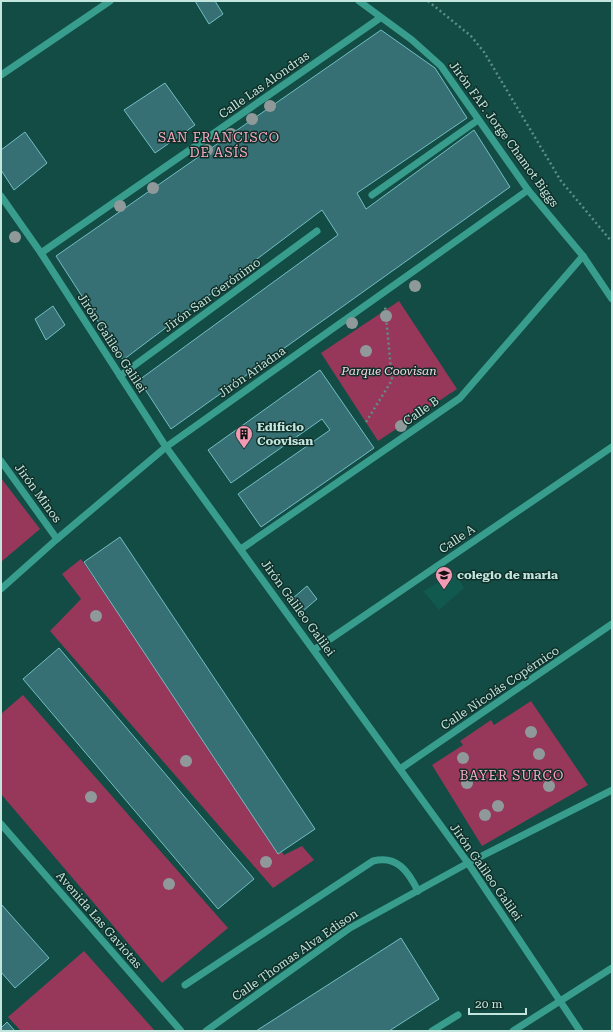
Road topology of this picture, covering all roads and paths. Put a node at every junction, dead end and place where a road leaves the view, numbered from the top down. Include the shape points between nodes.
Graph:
1 (110, 1) edge
2 (359, 1) edge
3 (428, 1) edge
4 (380, 18) junction
5 (1, 75) edge
6 (478, 120) junction
7 (528, 190) junction
8 (372, 195) dead end
9 (1, 196) edge
10 (317, 232) dead end
11 (612, 242) edge
12 (41, 253) junction
13 (583, 256) junction
14 (384, 292) junction
15 (612, 299) edge
16 (120, 376) junction
17 (366, 422) dead end
18 (166, 447) junction
19 (612, 447) edge
20 (1, 461) edge
21 (57, 539) junction
22 (241, 550) junction
23 (1, 589) edge
24 (612, 624) edge
25 (314, 650) junction
26 (400, 769) junction
27 (612, 790) edge
28 (1, 824) edge
29 (468, 863) junction
30 (418, 891) junction
31 (612, 968) edge
32 (185, 985) dead end
33 (561, 1001) junction
34 (458, 1015) dead end
35 (181, 1031) edge
36 (206, 1031) edge
37 (432, 1031) edge
38 (513, 1031) edge
39 (580, 1031) edge

1 - 5 street
2 - 4 street, Jirón FAP. Jorge Chamot Biggs
3 - 11 path via 471,36 484,52 561,181
4 - 6 street, Jirón FAP. Jorge Chamot Biggs via 412,40 441,66
4 - 12 street, Calle Las Alondras
6 - 7 street, Jirón FAP. Jorge Chamot Biggs
6 - 8 street
7 - 13 street, Jirón FAP. Jorge Chamot Biggs
7 - 14 street, Jirón Ariadna
9 - 12 street, Jirón Galileo Galilei
10 - 16 street, Jirón San Gerónimo
12 - 16 street, Jirón Galileo Galilei
13 - 15 street, Jirón FAP. Jorge Chamot Biggs
13 - 22 street, Calle B via 460,398
14 - 17 path via 392,380
14 - 18 street, Jirón Ariadna
16 - 18 street, Jirón Galileo Galilei
18 - 21 street, Jirón Ariadna
18 - 22 street, Jirón Galileo Galilei
19 - 25 street, Calle A
20 - 21 street, Jirón Minos
21 - 23 street, Jirón Ariadna
22 - 25 street, Jirón Galileo Galilei
24 - 26 street, Calle Nicolás Copérnico
25 - 26 street, Jirón Galileo Galilei
26 - 29 street, Jirón Galileo Galilei
27 - 29 street, Calle Thomas Alva Edison
28 - 35 street, Avenida Las Gaviotas
29 - 30 street, Calle Thomas Alva Edison
29 - 33 street, Jirón Galileo Galilei
30 - 32 street via 411,876 394,860 382,858 373,861
30 - 36 street, Calle Thomas Alva Edison via 350,928
31 - 33 street
33 - 38 street
33 - 39 street, Jirón Galileo Galilei
34 - 37 street

